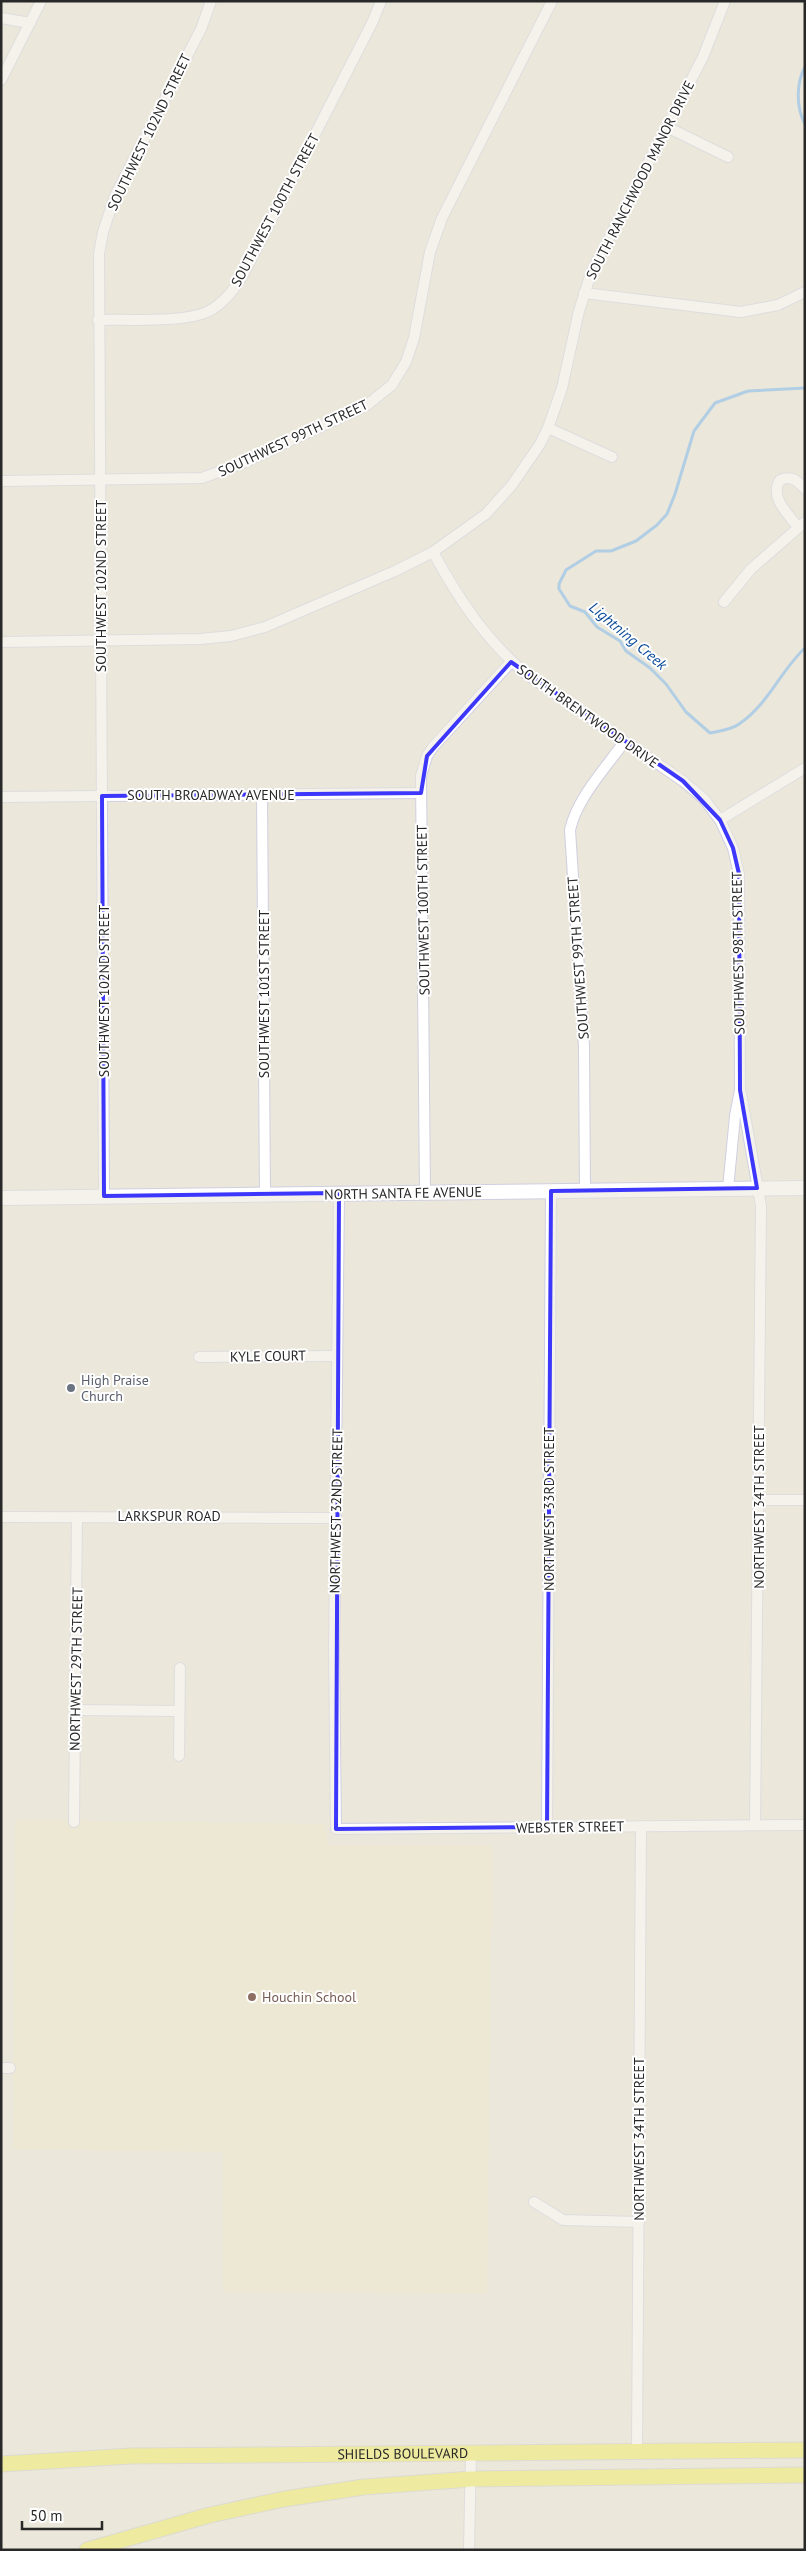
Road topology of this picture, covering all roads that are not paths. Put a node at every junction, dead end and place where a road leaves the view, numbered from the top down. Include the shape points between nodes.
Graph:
1 (41, 1) edge
2 (211, 1) edge
3 (381, 1) edge
4 (552, 1) edge
5 (725, 1) edge
6 (1, 18) edge
7 (30, 23) junction
8 (1, 80) edge
9 (667, 128) junction
10 (728, 157) dead end
11 (805, 292) edge
12 (584, 293) junction
13 (98, 320) junction
14 (548, 428) junction
15 (612, 457) dead end
16 (1, 481) edge
17 (100, 481) junction
18 (805, 490) edge
19 (801, 525) edge
20 (433, 552) junction
21 (724, 602) dead end
22 (101, 640) junction
23 (1, 642) edge
24 (511, 662) junction
25 (624, 742) junction
26 (805, 768) edge
27 (421, 793) junction
28 (262, 794) junction
29 (102, 796) junction
30 (1, 797) edge
31 (720, 820) junction
32 (740, 1090) junction
33 (757, 1188) junction
34 (805, 1188) edge
35 (728, 1189) junction
36 (551, 1191) junction
37 (585, 1191) junction
38 (425, 1192) junction
39 (339, 1193) junction
40 (265, 1194) junction
41 (104, 1196) junction
42 (1, 1198) edge
43 (337, 1356) junction
44 (199, 1357) dead end
45 (759, 1500) junction
46 (805, 1500) edge
47 (1, 1517) edge
48 (77, 1517) junction
49 (336, 1518) junction
50 (180, 1668) dead end
51 (76, 1710) junction
52 (179, 1711) junction
53 (179, 1756) dead end
54 (74, 1822) dead end
55 (756, 1825) junction
56 (805, 1825) edge
57 (641, 1826) junction
58 (547, 1827) junction
59 (336, 1829) joint
60 (534, 2202) dead end
61 (639, 2222) junction
62 (805, 2450) edge
63 (637, 2452) junction
64 (470, 2453) junction
65 (1, 2464) edge
66 (805, 2475) edge
67 (471, 2479) junction
68 (87, 2550) edge
69 (469, 2550) edge

1 - 7 street
2 - 13 street, SOUTHWEST 102ND STREET via 201,30 110,208 99,254
3 - 13 street, SOUTHWEST 100TH STREET via 232,293 215,307 198,315
4 - 17 street, SOUTHWEST 99TH STREET via 442,218 430,252 411,350 392,385 376,399 341,419 212,476 191,480
5 - 9 street, SOUTH RANCHWOOD MANOR DRIVE via 703,57
6 - 7 street
7 - 8 street
9 - 10 street
9 - 12 street, SOUTH RANCHWOOD MANOR DRIVE via 607,238
11 - 12 street via 778,306 741,312
12 - 14 street, SOUTH RANCHWOOD MANOR DRIVE via 562,388
13 - 17 street, SOUTHWEST 102ND STREET
14 - 15 street
14 - 20 street, SOUTH RANCHWOOD MANOR DRIVE via 526,467 499,500 471,527
16 - 17 street, SOUTHWEST 99TH STREET
17 - 22 street, SOUTHWEST 102ND STREET
18 - 19 street via 797,480 788,478 780,480 777,488 778,499
19 - 21 street via 751,569
20 - 22 street, SOUTH RANCHWOOD MANOR DRIVE via 253,630 200,639
20 - 24 street, SOUTH BRENTWOOD DRIVE via 471,616
22 - 23 street, SOUTH RANCHWOOD MANOR DRIVE
22 - 29 street, SOUTHWEST 102ND STREET
24 - 25 street, SOUTH BRENTWOOD DRIVE
24 - 27 street, SOUTHWEST 100TH STREET via 433,746 424,766
25 - 31 street, SOUTH BRENTWOOD DRIVE via 695,790
25 - 37 street, SOUTHWEST 99TH STREET via 586,796 570,830 584,1047
26 - 31 street
27 - 28 street, SOUTH BROADWAY AVENUE
27 - 38 street, SOUTHWEST 100TH STREET
28 - 29 street, SOUTH BROADWAY AVENUE
28 - 40 street, SOUTHWEST 101ST STREET
29 - 30 street, SOUTH BROADWAY AVENUE
29 - 41 street, SOUTHWEST 102ND STREET
31 - 32 street, SOUTHWEST 98TH STREET via 733,848 738,874
32 - 33 street, SOUTHWEST 98TH STREET
32 - 35 street, SOUTHWEST 98TH STREET
33 - 34 main road, NORTH SANTA FE AVENUE
33 - 35 main road, NORTH SANTA FE AVENUE
33 - 45 street, NORTHWEST 34TH STREET via 761,1206
35 - 37 main road, NORTH SANTA FE AVENUE
36 - 37 main road, NORTH SANTA FE AVENUE
36 - 38 main road, NORTH SANTA FE AVENUE
36 - 58 street, NORTHWEST 33RD STREET
38 - 39 main road, NORTH SANTA FE AVENUE
39 - 40 main road, NORTH SANTA FE AVENUE
39 - 43 street, NORTHWEST 32ND STREET
40 - 41 main road, NORTH SANTA FE AVENUE
41 - 42 main road, NORTH SANTA FE AVENUE
43 - 44 street, KYLE COURT
43 - 49 street, NORTHWEST 32ND STREET
45 - 46 street
45 - 55 street, NORTHWEST 34TH STREET
47 - 48 street, LARKSPUR ROAD
48 - 49 street, LARKSPUR ROAD
48 - 51 street, NORTHWEST 29TH STREET
49 - 59 street, NORTHWEST 32ND STREET
50 - 52 street
51 - 52 street
51 - 54 street, NORTHWEST 29TH STREET
52 - 53 street
55 - 56 street, WEBSTER STREET
55 - 57 street, WEBSTER STREET
57 - 58 street, WEBSTER STREET
57 - 61 street, NORTHWEST 34TH STREET
58 - 59 street, WEBSTER STREET
60 - 61 street via 563,2220
61 - 63 street, NORTHWEST 34TH STREET
62 - 63 main road, SHIELDS BOULEVARD
63 - 64 main road, SHIELDS BOULEVARD
64 - 65 main road, SHIELDS BOULEVARD via 131,2456
64 - 67 street
66 - 67 main road, SHIELDS BOULEVARD
67 - 68 main road, SHIELDS BOULEVARD via 364,2487 284,2499 182,2522
67 - 69 street

